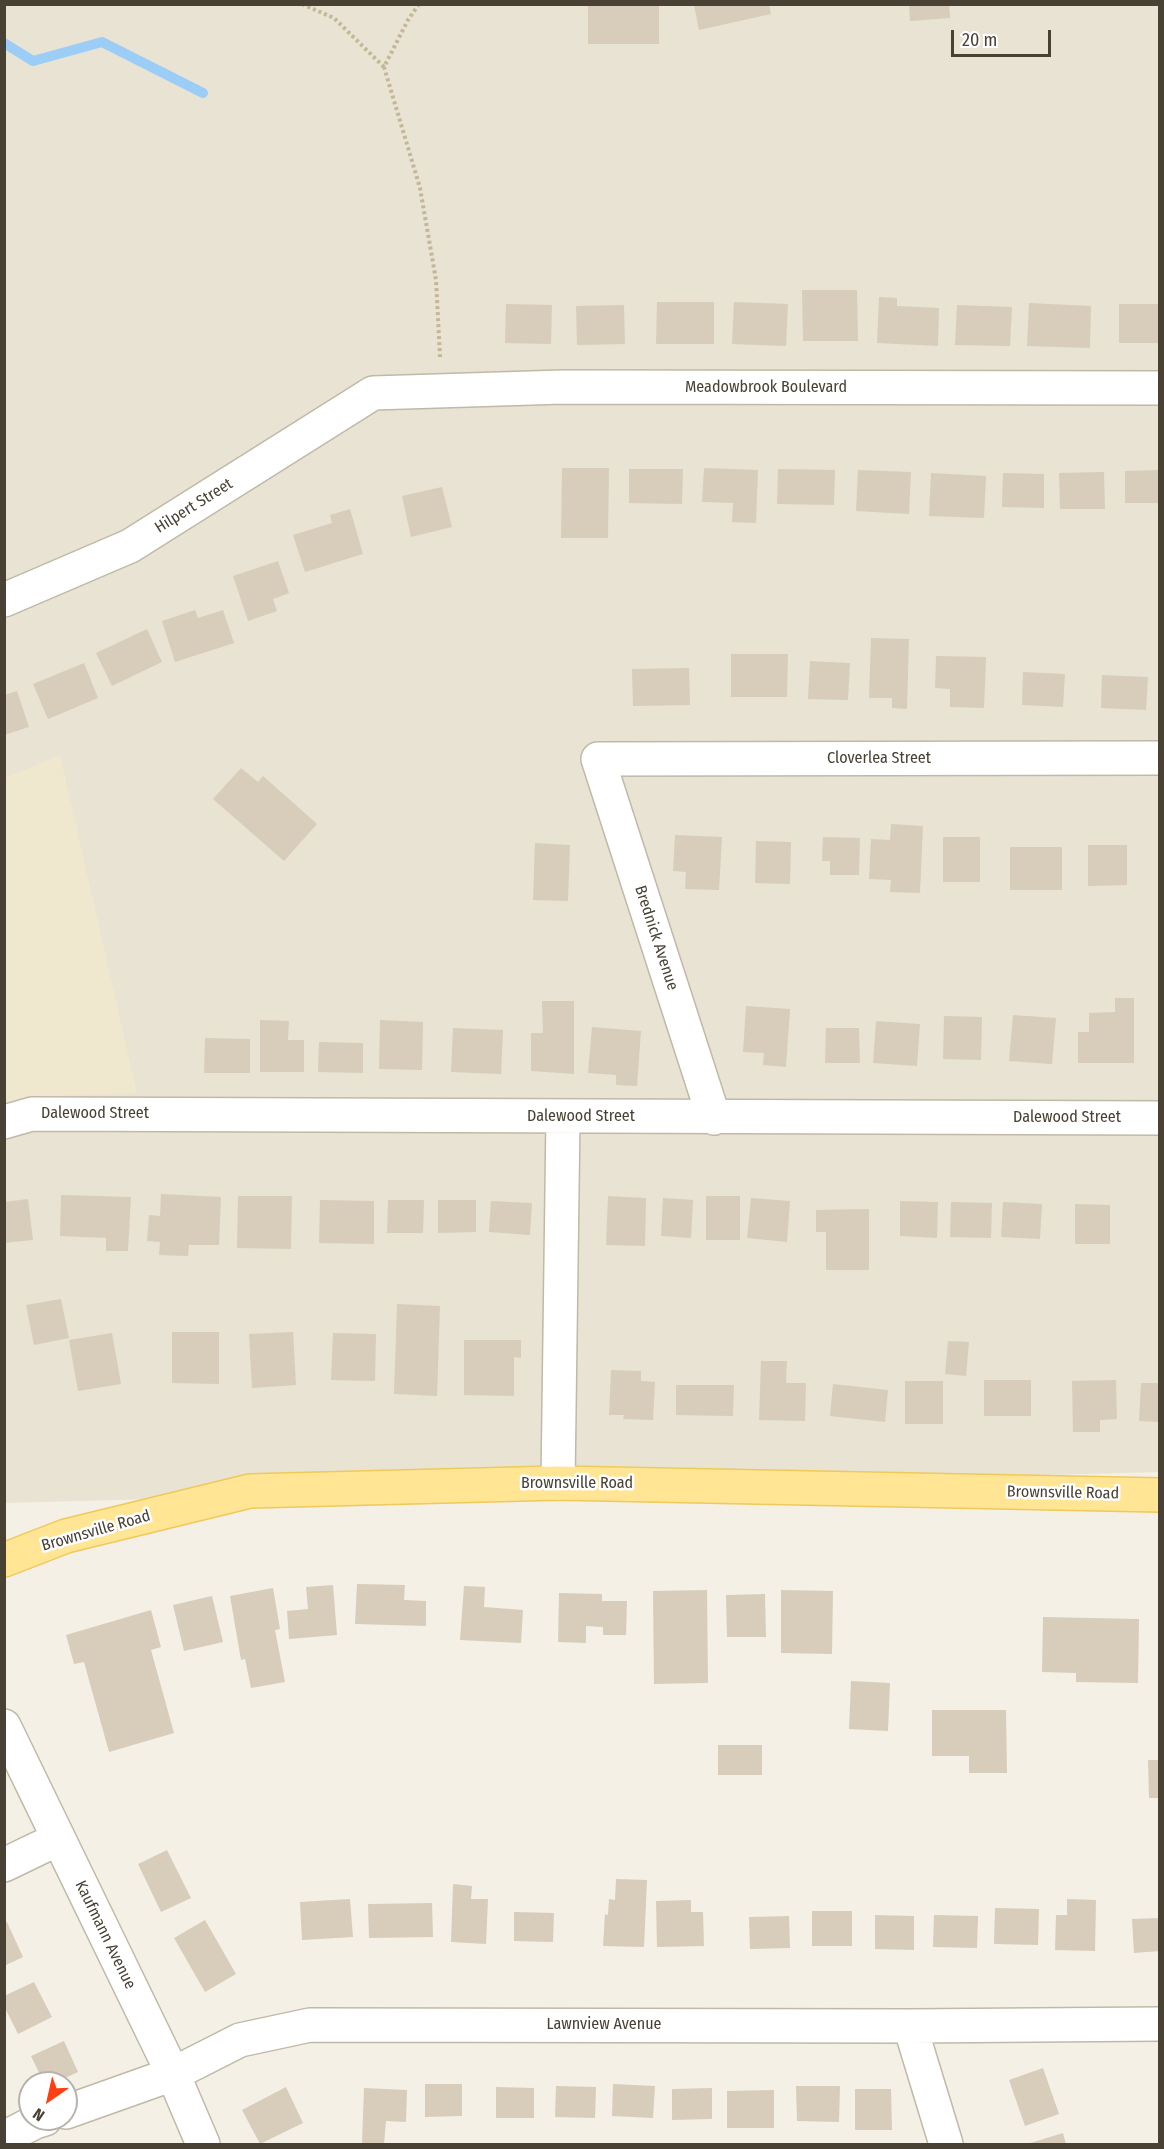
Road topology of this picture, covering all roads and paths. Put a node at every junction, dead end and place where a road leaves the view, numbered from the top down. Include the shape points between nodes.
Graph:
1 (302, 4) edge
2 (419, 4) edge
3 (384, 67) junction
4 (1160, 388) edge
5 (442, 391) junction
6 (373, 393) joint
7 (4, 600) edge
8 (1160, 758) edge
9 (598, 759) joint
10 (563, 1117) junction
11 (714, 1118) junction
12 (1160, 1118) edge
13 (4, 1122) edge
14 (558, 1483) junction
15 (1160, 1495) edge
16 (4, 1560) edge
17 (4, 1726) edge
18 (58, 1839) junction
19 (4, 1865) edge
20 (1160, 2024) edge
21 (910, 2026) junction
22 (173, 2073) junction
23 (78, 2108) edge
24 (18, 2131) edge
25 (4, 2138) edge
26 (203, 2145) edge
27 (946, 2145) edge

1 - 3 path via 334,18
2 - 3 path
3 - 5 path via 420,188 436,280
4 - 5 street, Meadowbrook Boulevard via 563,387
5 - 6 street, Meadowbrook Boulevard
6 - 7 street, Hilpert Street via 130,546
8 - 9 street, Cloverlea Street
9 - 11 street, Brednick Avenue
10 - 11 street, Dalewood Street
10 - 13 street, Dalewood Street via 32,1114
10 - 14 street
11 - 12 street, Dalewood Street
14 - 15 main road, Brownsville Road
14 - 16 main road, Brownsville Road via 250,1491 66,1536
17 - 18 street, Kaufmann Avenue
18 - 19 street
18 - 22 street, Kaufmann Avenue
20 - 21 street, Lawnview Avenue
21 - 22 street, Lawnview Avenue via 310,2025 240,2040
21 - 27 street
22 - 23 street, Lawnview Avenue
22 - 26 street, Kaufmann Avenue
24 - 25 street

